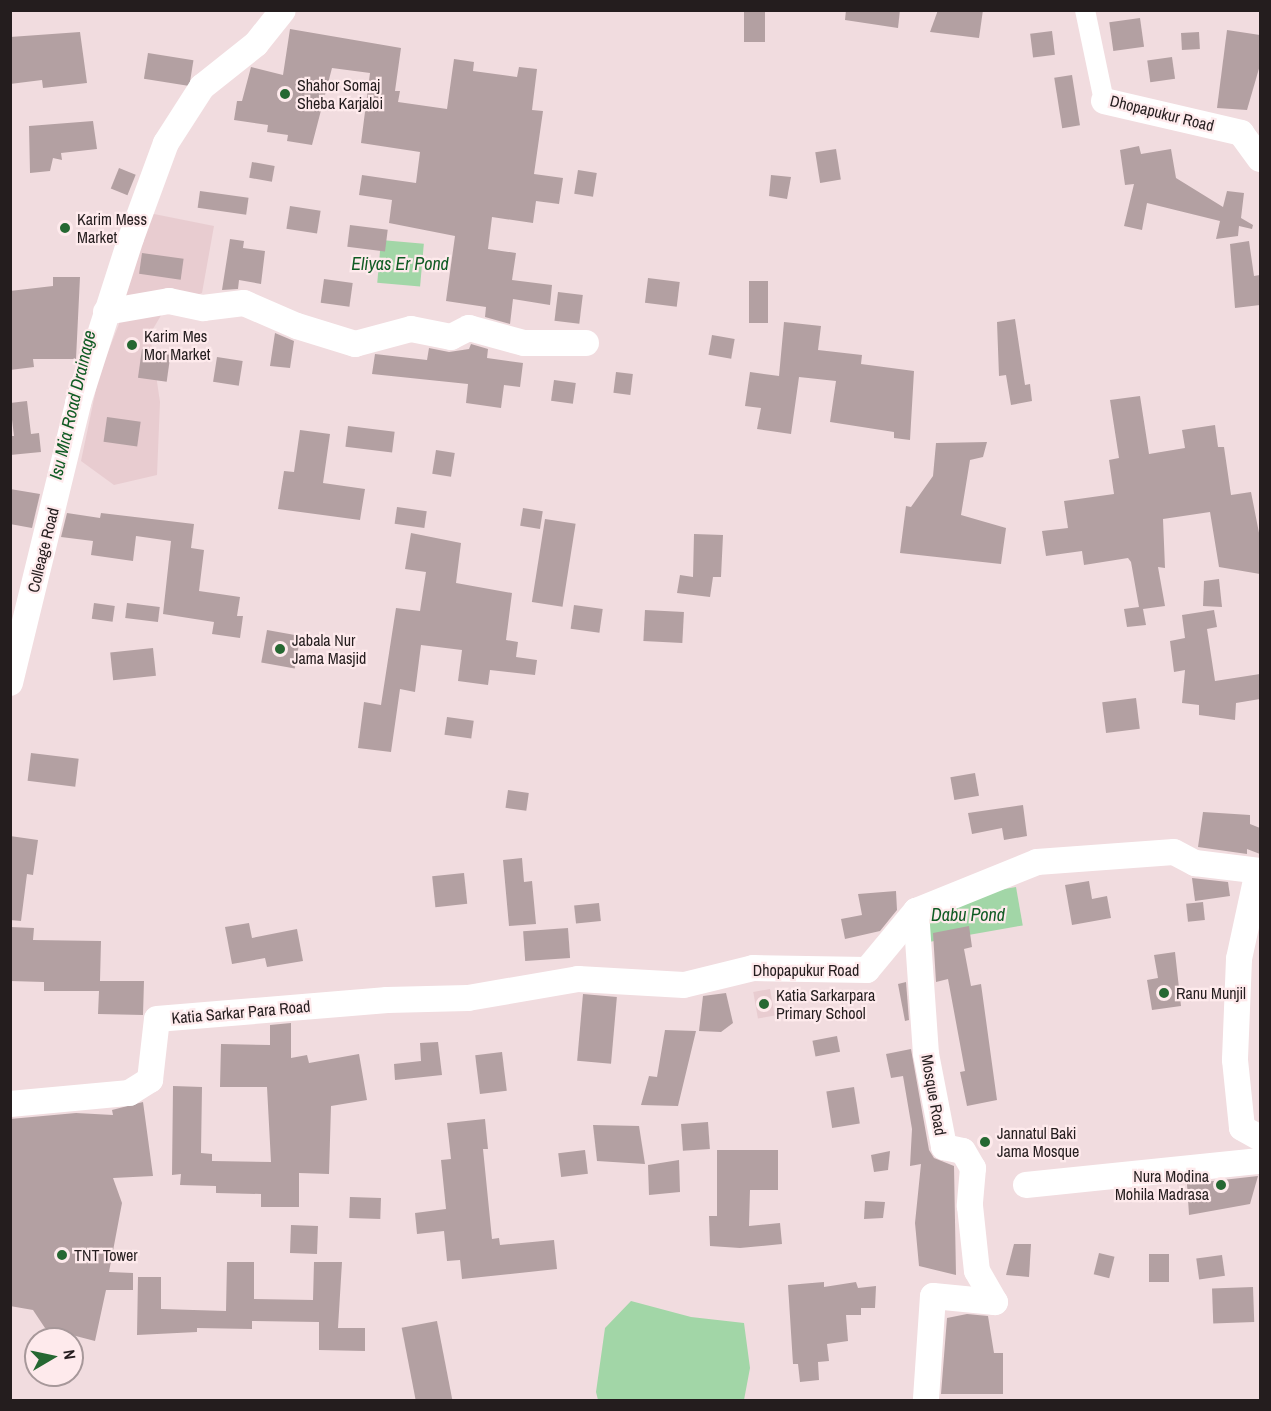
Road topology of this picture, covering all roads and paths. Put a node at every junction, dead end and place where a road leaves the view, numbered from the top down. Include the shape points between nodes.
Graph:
1 (283, 10) edge
2 (1085, 10) edge
3 (1104, 101) joint
4 (1260, 159) edge
5 (106, 312) junction
6 (586, 343) dead end
7 (10, 683) edge
8 (1259, 871) edge
9 (916, 911) junction
10 (387, 999) joint
11 (10, 1104) edge
12 (1260, 1138) edge
13 (1260, 1161) edge
14 (1026, 1185) dead end
15 (926, 1401) edge

1 - 5 street, Colleage Road via 256,44 202,87 166,143
2 - 3 street, Dhopapukur Road
3 - 4 street, Dhopapukur Road via 1241,133
5 - 6 street via 169,301 203,308 244,303 297,326 355,344 411,329 451,337 469,328 524,343
5 - 7 street, Colleage Road via 78,403
8 - 9 street, Dhopapukur Road via 1195,863 1174,852 1037,862
8 - 12 street via 1239,959 1235,1060 1242,1128
9 - 10 street, Dhopapukur Road via 867,970 753,968 684,985 578,979 468,998
9 - 15 street, Mosque Road via 926,1054 944,1148 963,1151 973,1168 970,1206 977,1271 995,1302 933,1296
10 - 11 street, Katia Sarkar Para Road via 157,1018 150,1080 129,1093
13 - 14 street

